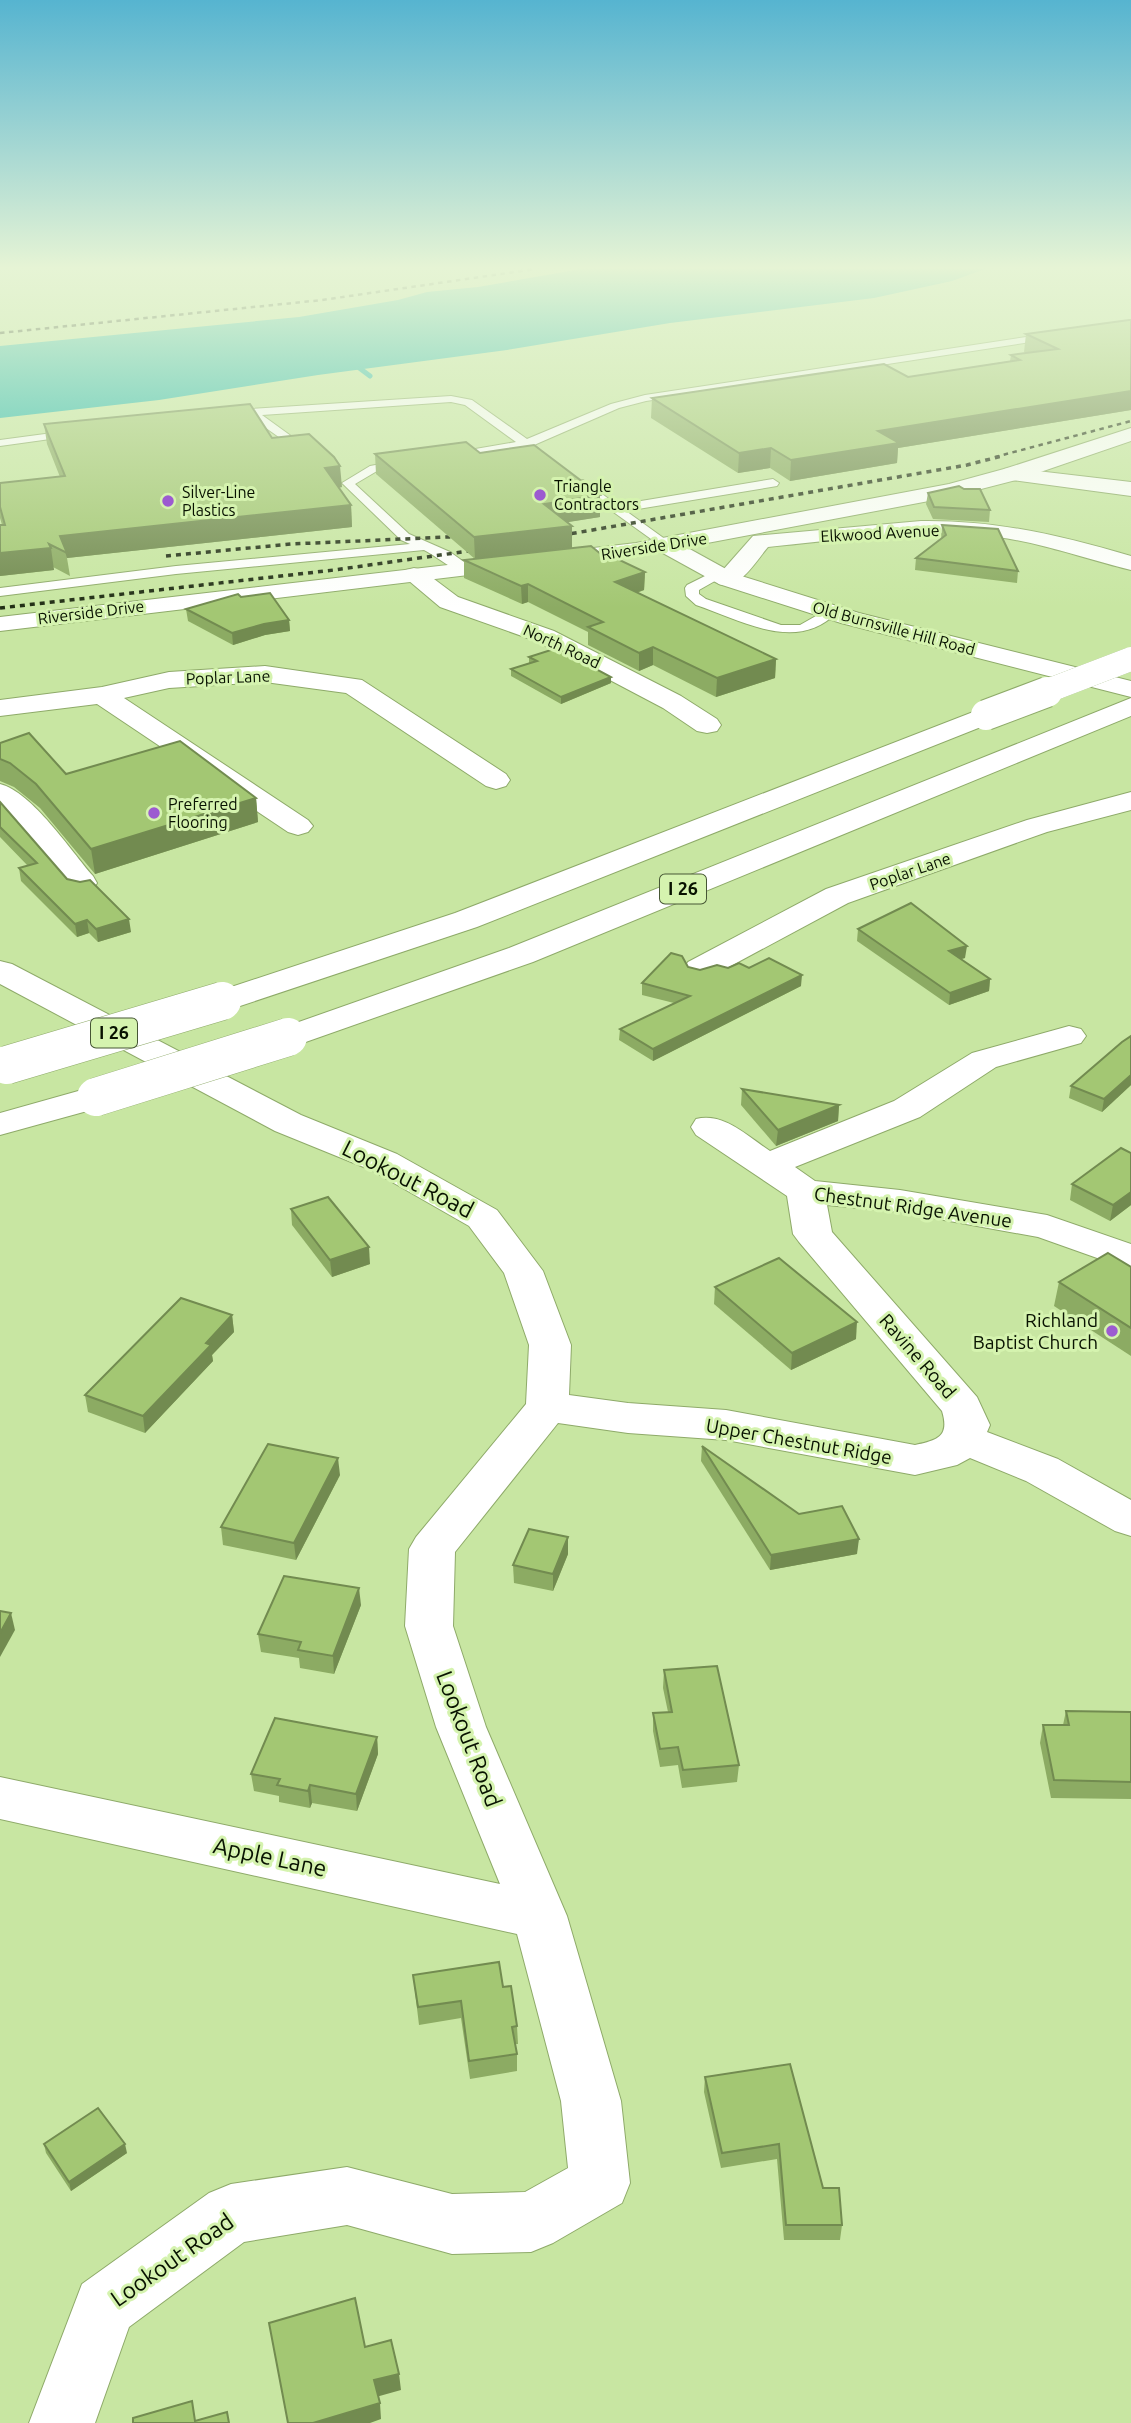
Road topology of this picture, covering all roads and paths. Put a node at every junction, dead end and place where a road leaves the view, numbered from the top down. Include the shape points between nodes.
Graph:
1 (751, 382) edge
2 (251, 412) junction
3 (209, 416) edge
4 (90, 431) edge
5 (1131, 434) edge
6 (0, 443) edge
7 (526, 444) junction
8 (320, 452) edge
9 (443, 457) edge
10 (416, 461) edge
11 (549, 461) edge
12 (1012, 474) junction
13 (571, 477) edge
14 (773, 483) edge
15 (1131, 489) edge
16 (615, 509) junction
17 (665, 545) junction
18 (426, 546) junction
19 (1131, 563) edge
20 (466, 570) junction
21 (414, 575) junction
22 (722, 577) junction
23 (0, 592) edge
24 (830, 612) junction
25 (0, 624) edge
26 (1131, 659) edge
27 (1131, 689) edge
28 (102, 695) junction
29 (1131, 706) edge
30 (0, 708) edge
31 (707, 725) dead end
32 (496, 780) dead end
33 (0, 793) edge
34 (1131, 801) edge
35 (298, 826) dead end
36 (82, 883) edge
37 (700, 969) edge
38 (0, 971) edge
39 (1069, 1035) dead end
40 (3, 1066) edge
41 (0, 1124) edge
42 (709, 1126) dead end
43 (767, 1165) junction
44 (805, 1191) junction
45 (1131, 1258) edge
46 (547, 1407) junction
47 (963, 1439) junction
48 (1131, 1520) edge
49 (0, 1798) edge
50 (540, 1916) junction
51 (62, 2423) edge

1 - 7 lane via 615,406
2 - 3 lane
2 - 7 lane via 451,399 468,402
2 - 8 lane via 287,438
4 - 6 lane
5 - 12 main road, Riverside Drive
7 - 9 lane
7 - 11 lane
10 - 18 lane via 344,478 405,537
12 - 15 main road
12 - 17 main road, Riverside Drive via 928,495
13 - 16 lane
14 - 16 lane
16 - 17 lane
17 - 20 main road, Riverside Drive
17 - 22 main road, Old Burnsville Hill Road
18 - 20 lane
18 - 23 lane
19 - 22 main road, Elkwood Avenue via 976,528 886,530 761,541
20 - 21 main road, Riverside Drive
21 - 25 main road, Riverside Drive
21 - 31 main road, North Road via 449,602 545,636
22 - 24 main road, Old Burnsville Hill Road
22 - 24 lane via 692,588 693,596 779,629 804,628
24 - 27 main road, Old Burnsville Hill Road
26 - 40 main road, I 26, bridge via 466,920 222,1002
28 - 30 main road, Poplar Lane
28 - 32 main road, Poplar Lane via 169,680 265,674 352,686
28 - 35 main road
29 - 41 main road, I 26, bridge via 521,955 288,1037
33 - 36 main road
34 - 37 main road, Poplar Lane via 1037,826 837,896
38 - 46 main road, Lookout Road via 288,1123 384,1162 483,1218 523,1271 546,1332 550,1345
39 - 43 main road via 984,1060 907,1109
42 - 43 main road, Chestnut Ridge Avenue
43 - 44 main road, Chestnut Ridge Avenue
44 - 45 main road, Chestnut Ridge Avenue via 900,1201 1047,1227
44 - 47 main road, Ravine Road via 813,1234 955,1396 968,1424
46 - 47 main road, Upper Chestnut Ridge via 726,1425 915,1460 941,1454
46 - 50 main road, Lookout Road via 432,1549 429,1626 461,1727
47 - 48 main road via 1042,1470
49 - 50 main road, Apple Lane
50 - 51 main road, Lookout Road via 592,2101 600,2183 531,2222 452,2224 347,2196 231,2214 105,2306

